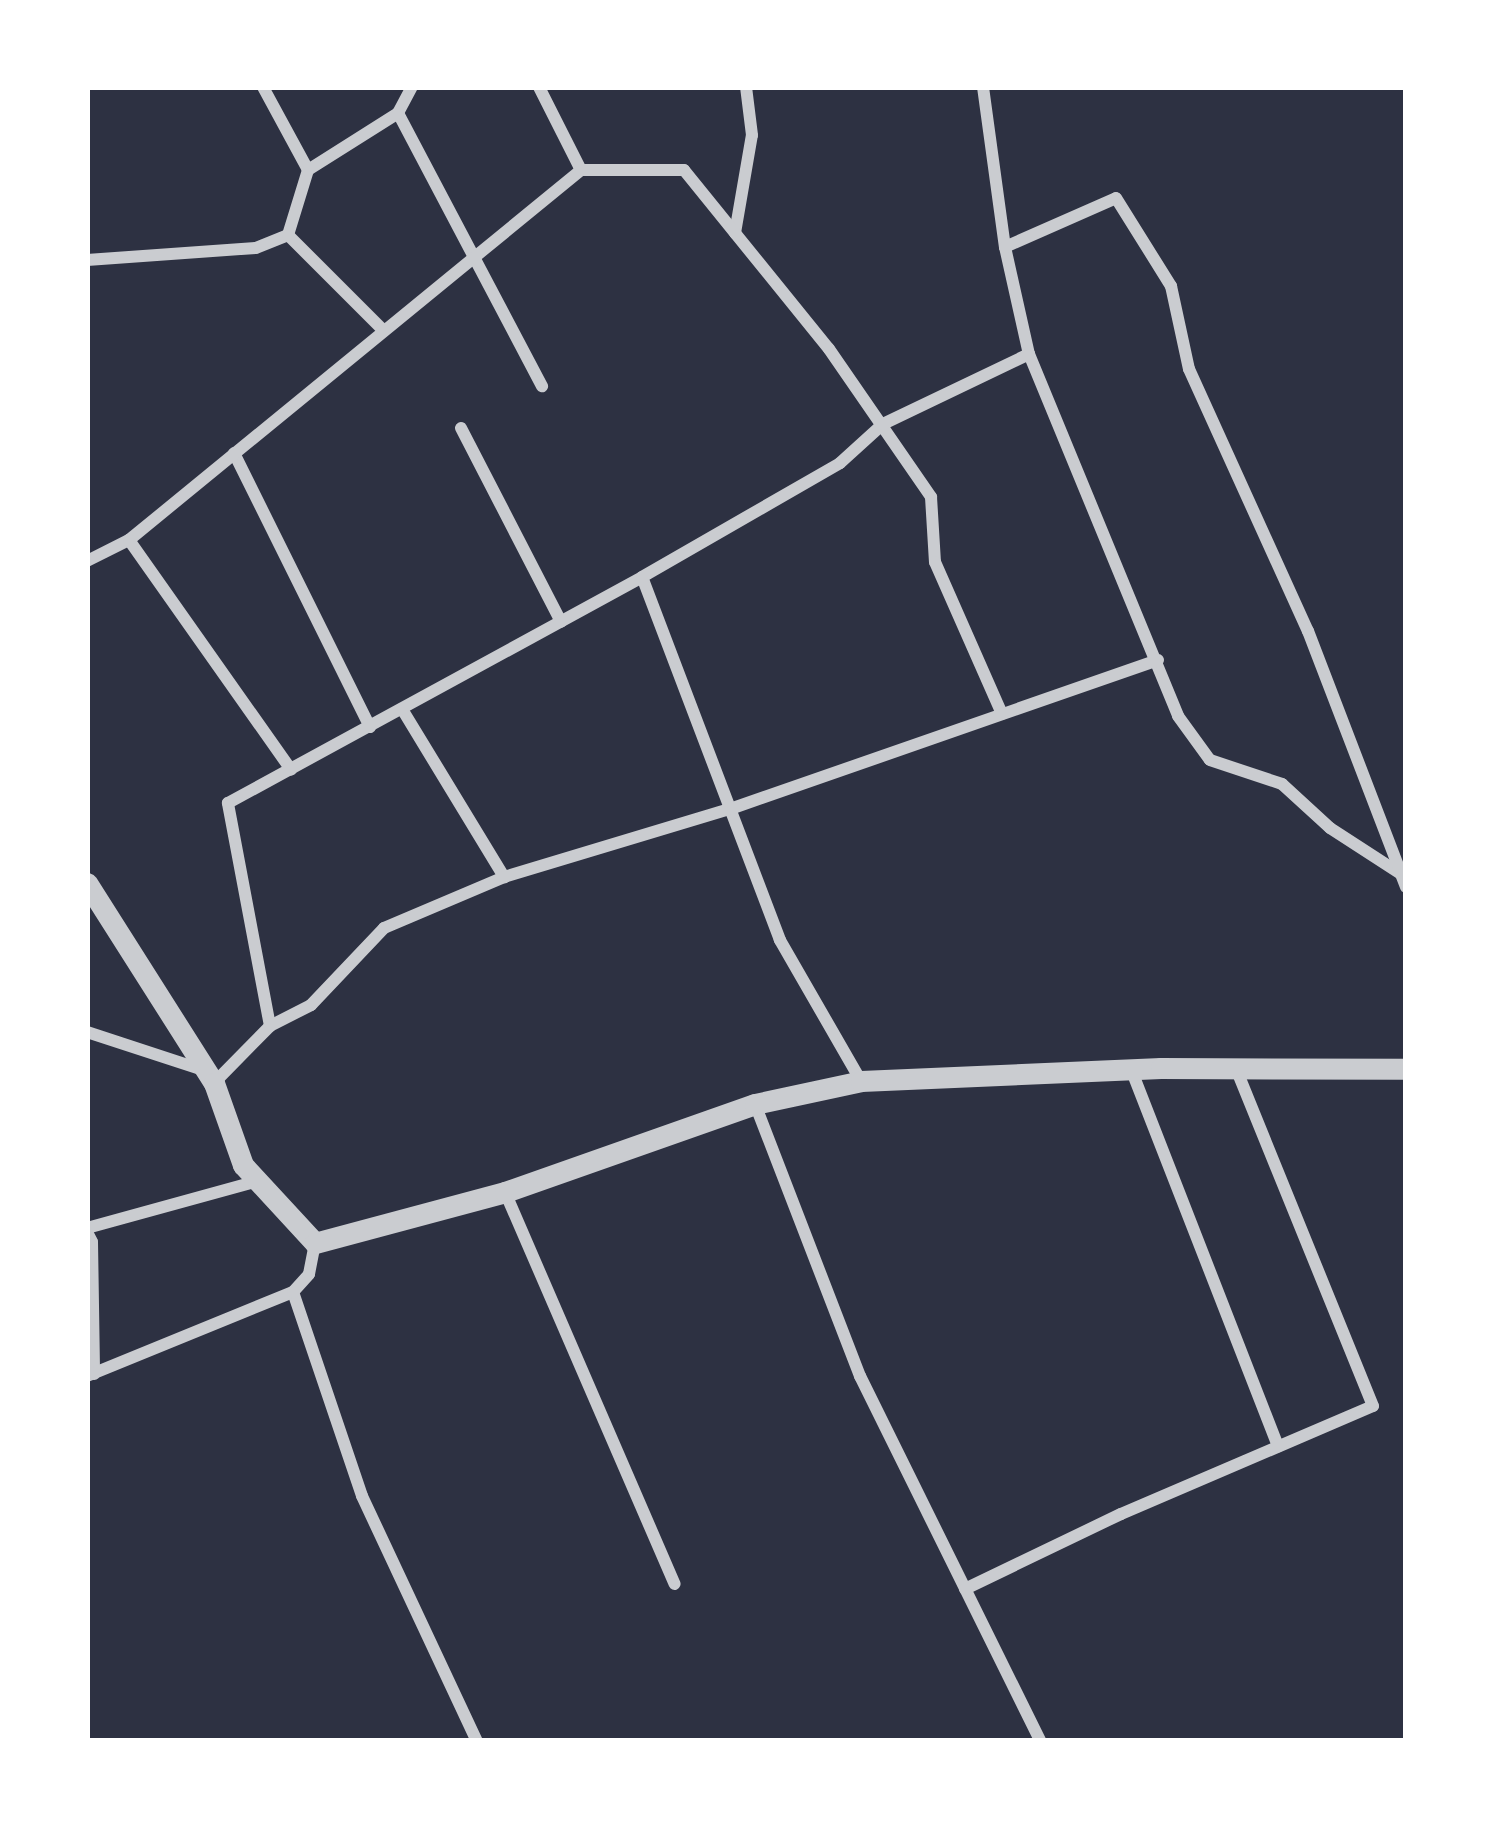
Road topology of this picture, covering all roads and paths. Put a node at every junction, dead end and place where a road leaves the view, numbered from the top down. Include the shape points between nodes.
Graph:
1 (262, 87) edge
2 (412, 87) edge
3 (539, 87) edge
4 (746, 87) edge
5 (982, 87) edge
6 (398, 113) junction
7 (308, 170) junction
8 (581, 170) junction
9 (735, 233) junction
10 (289, 235) junction
11 (1005, 247) junction
12 (474, 256) junction
13 (87, 260) edge
14 (383, 330) junction
15 (1029, 355) junction
16 (542, 386) dead end
17 (883, 424) junction
18 (461, 428) dead end
19 (234, 453) junction
20 (129, 540) junction
21 (87, 561) edge
22 (642, 577) junction
23 (560, 622) junction
24 (1158, 660) junction
25 (402, 709) junction
26 (1002, 714) junction
27 (370, 727) junction
28 (291, 770) junction
29 (734, 808) junction
30 (504, 878) junction
31 (1404, 880) edge
32 (87, 883) edge
33 (270, 1026) junction
34 (87, 1033) edge
35 (1131, 1069) junction
36 (1406, 1069) edge
37 (1237, 1071) junction
38 (210, 1077) junction
39 (861, 1081) junction
40 (755, 1104) junction
41 (259, 1180) junction
42 (506, 1192) junction
43 (87, 1230) edge
44 (315, 1243) junction
45 (293, 1292) junction
46 (91, 1375) edge
47 (1278, 1446) junction
48 (675, 1584) dead end
49 (965, 1589) junction
50 (477, 1741) edge
51 (1040, 1741) edge

1 - 7 street
2 - 6 street
3 - 8 street
4 - 9 street via 752,135
5 - 11 street
6 - 7 street
6 - 12 street
7 - 10 street
8 - 9 street via 684,170
8 - 12 street
9 - 17 street
10 - 13 street via 256,248
10 - 14 street
11 - 15 street
11 - 31 street via 1116,198 1171,286 1189,369 1308,631
12 - 14 street
12 - 16 street
14 - 19 street
15 - 17 street
15 - 24 street
17 - 22 street via 840,463
17 - 26 street via 931,496 935,562
18 - 23 street
19 - 20 street
19 - 27 street
20 - 21 street
20 - 28 street
22 - 23 street
22 - 29 street
23 - 25 street
24 - 26 street
24 - 31 street via 1178,716 1210,760 1282,784
25 - 27 street
25 - 30 street
26 - 29 street
27 - 28 street
28 - 33 street via 228,803
29 - 30 street
29 - 39 street via 780,940
30 - 33 street via 384,928 311,1005
32 - 38 street
33 - 38 street
34 - 38 street
35 - 37 street
35 - 39 street
35 - 47 street
36 - 37 street
37 - 47 street via 1373,1406
38 - 41 street via 243,1165
39 - 40 street
40 - 42 street
40 - 49 street via 860,1376
41 - 43 street
41 - 44 street
42 - 44 street
42 - 48 street
43 - 46 street
44 - 45 street via 309,1274
45 - 46 street
45 - 50 street via 362,1496
47 - 49 street
49 - 51 street

